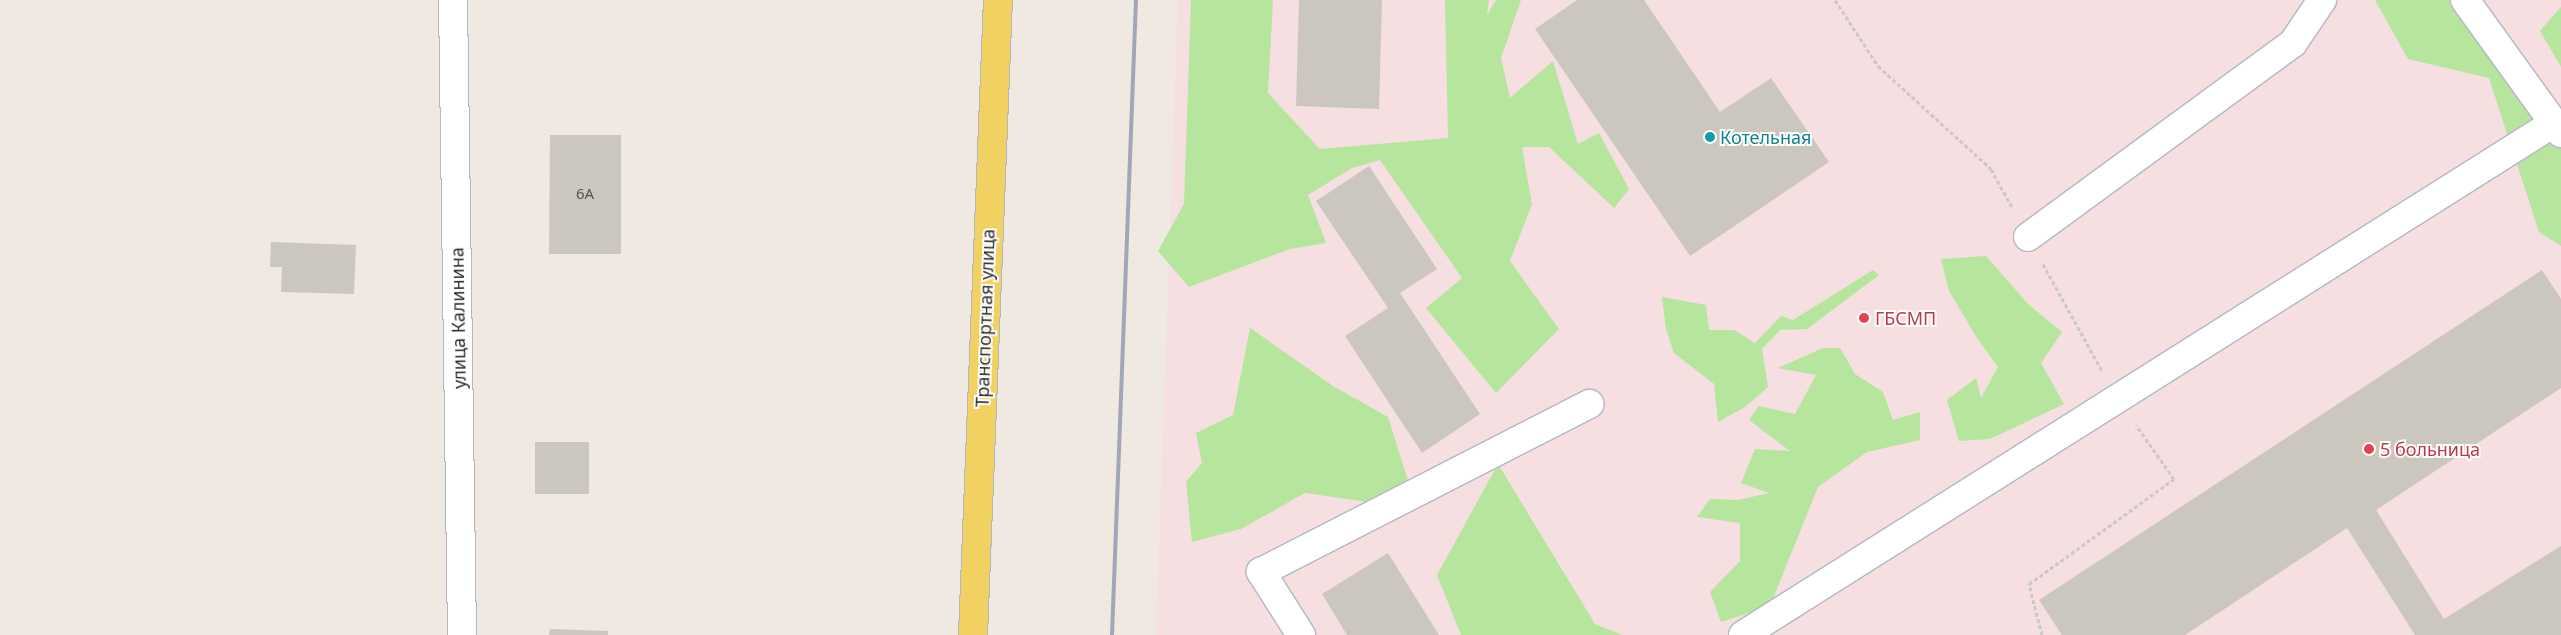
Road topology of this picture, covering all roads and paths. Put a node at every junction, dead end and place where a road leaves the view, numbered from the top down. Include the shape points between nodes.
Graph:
1 (453, 0) edge
2 (998, 0) edge
3 (1835, 0) edge
4 (2322, 0) edge
5 (2465, 0) edge
6 (2558, 128) edge
7 (2028, 237) junction
8 (2117, 399) junction
9 (1589, 404) dead end
10 (462, 635) edge
11 (972, 635) edge
12 (1301, 635) edge
13 (1743, 635) edge
14 (2042, 635) edge

1 - 10 street, улица Калинина
2 - 11 main road, Транспортная улица
3 - 7 path via 1878,66 1991,169
4 - 7 street via 2294,43
5 - 6 street
6 - 8 street
7 - 8 path
8 - 13 street
8 - 14 path via 2174,478 2029,584
9 - 12 street via 1261,572

